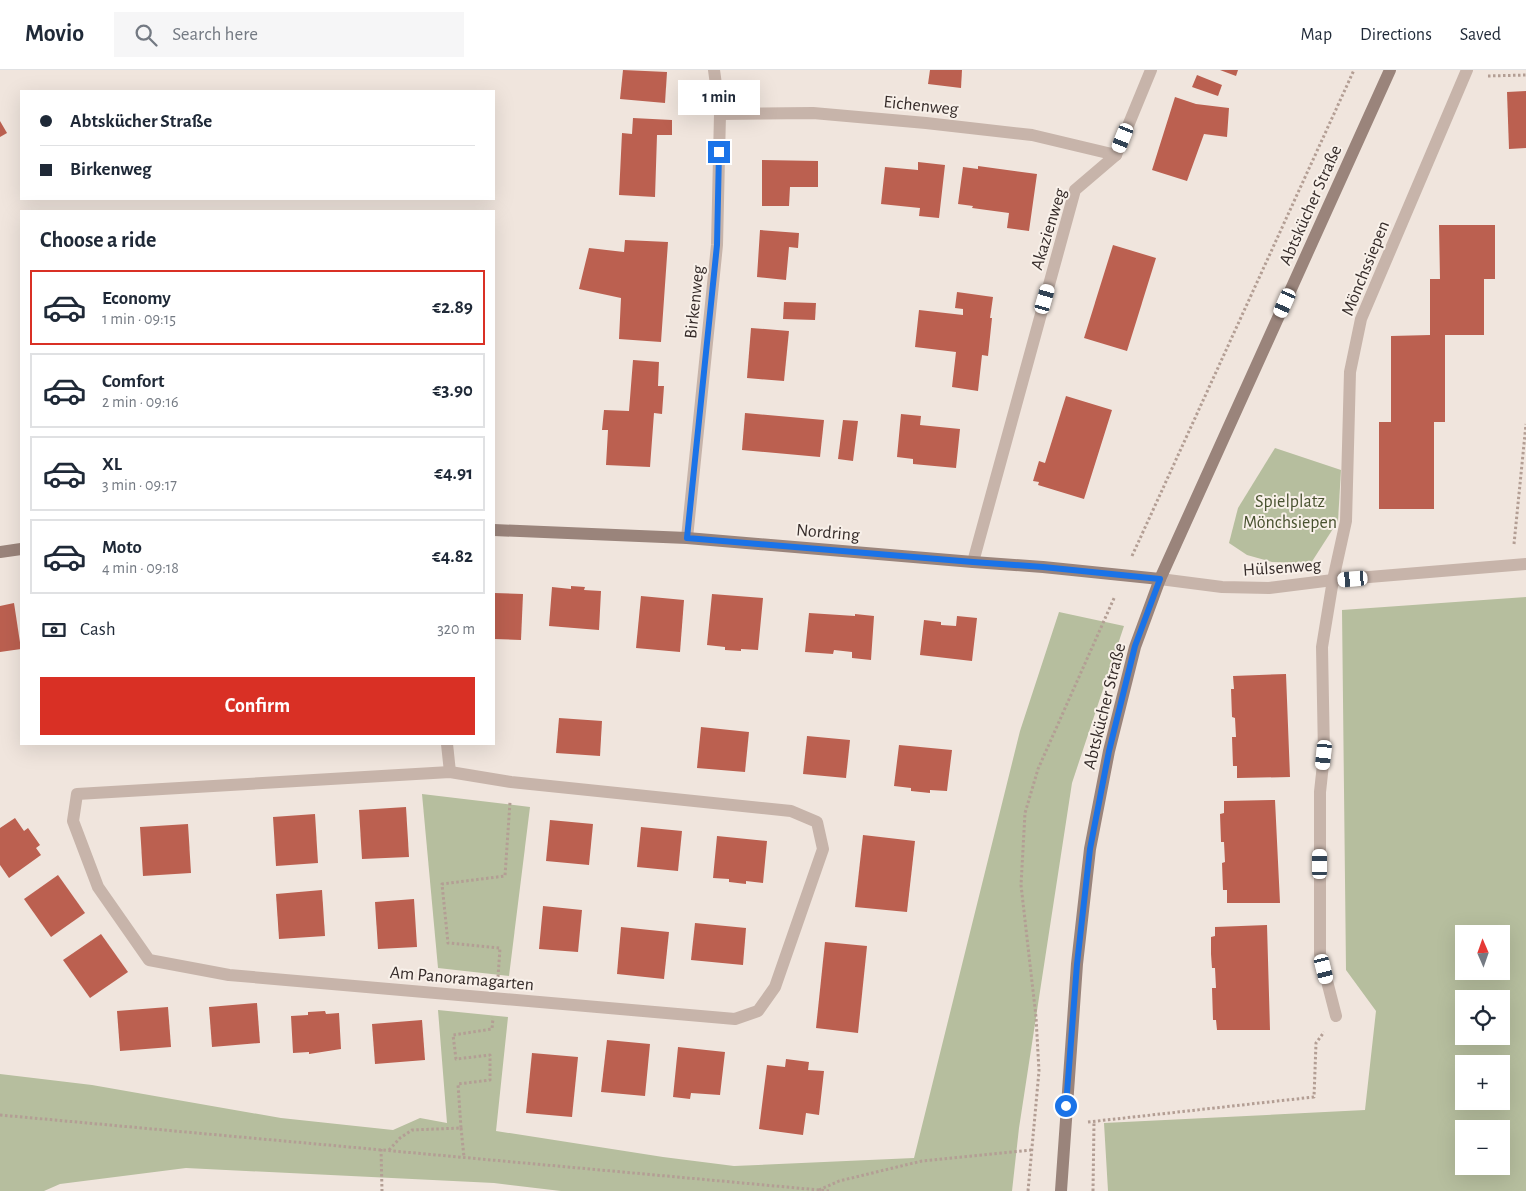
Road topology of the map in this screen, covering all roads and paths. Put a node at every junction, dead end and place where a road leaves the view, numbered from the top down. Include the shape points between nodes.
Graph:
1 (714, 70) edge
2 (1150, 70) edge
3 (1390, 70) edge
4 (1466, 73) edge
5 (1526, 75) edge
6 (720, 114) junction
7 (1116, 155) junction
8 (1526, 424) edge
9 (495, 530) edge
10 (687, 538) junction
11 (20, 549) edge
12 (0, 552) edge
13 (973, 562) junction
14 (1526, 564) edge
15 (1512, 565) junction
16 (1160, 579) junction
17 (1333, 580) junction
18 (447, 745) edge
19 (450, 772) junction
20 (1336, 1016) joint
21 (0, 1115) edge
22 (1094, 1122) junction
23 (1065, 1124) junction
24 (462, 1128) dead end
25 (381, 1149) junction
26 (464, 1157) junction
27 (819, 1190) edge
28 (382, 1191) edge
29 (830, 1191) edge
30 (1028, 1191) edge
31 (1061, 1191) edge
32 (1093, 1191) edge

1 - 6 street, Birkenweg
2 - 7 street, Akazienweg
3 - 16 street, Abtskücher Straße
4 - 5 path
4 - 17 street, Mönchssiepen via 1361,319 1350,372 1346,521
6 - 7 street, Eichenweg via 813,113 926,123 1032,135
6 - 10 street, Birkenweg via 717,245
7 - 13 street, Akazienweg via 1075,190
8 - 15 path
9 - 10 street, Nordring
10 - 13 street, Nordring
11 - 12 street
13 - 16 street, Nordring
14 - 15 street, Hülsenweg
15 - 17 street, Hülsenweg
16 - 17 street, Hülsenweg via 1222,587 1269,588
16 - 23 street, Abtskücher Straße via 1135,646 1109,751 1090,849 1077,964
17 - 20 street, Mönchssiepen via 1322,647 1324,755 1320,792 1320,954
18 - 19 street
19 - 19 street, Am Panoramagarten via 511,782 791,811 817,822 823,849 775,987 758,1011 735,1019 229,975 149,960 98,887 73,822 77,794
20 - 22 path via 1316,1042 1314,1097
21 - 25 path
22 - 23 path
22 - 32 path
23 - 31 street, Abtskücher Straße
24 - 26 path
25 - 26 path
25 - 28 path
26 - 27 path
27 - 29 path
27 - 30 path via 839,1180 922,1161 1031,1150

